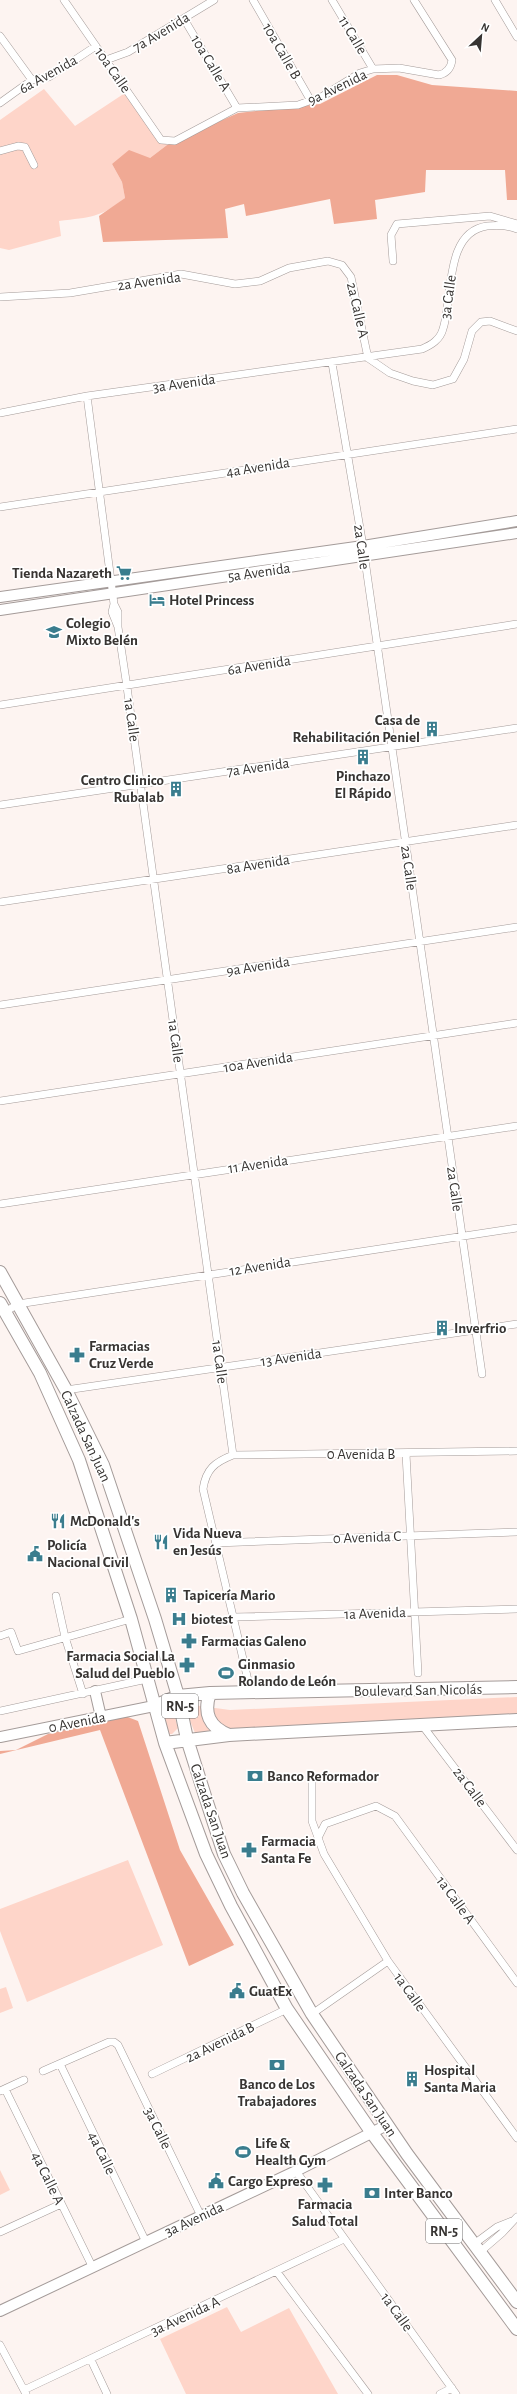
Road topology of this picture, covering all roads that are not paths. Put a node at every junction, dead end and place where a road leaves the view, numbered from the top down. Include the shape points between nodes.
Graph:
1 (214, 0) edge
2 (252, 0) edge
3 (332, 0) edge
4 (414, 0) edge
5 (495, 0) edge
6 (67, 1) edge
7 (184, 18) junction
8 (0, 36) edge
9 (517, 37) edge
10 (96, 46) junction
11 (106, 60) junction
12 (373, 69) junction
13 (32, 80) junction
14 (311, 101) junction
15 (0, 103) edge
16 (237, 108) junction
17 (161, 140) joint
18 (0, 151) edge
19 (34, 165) dead end
20 (517, 224) edge
21 (517, 229) edge
22 (394, 261) dead end
23 (342, 265) joint
24 (0, 298) edge
25 (517, 331) edge
26 (368, 358) junction
27 (332, 363) junction
28 (87, 396) junction
29 (0, 413) edge
30 (517, 429) edge
31 (346, 453) junction
32 (100, 493) junction
33 (0, 507) edge
34 (517, 521) edge
35 (517, 533) edge
36 (363, 546) junction
37 (364, 557) junction
38 (111, 581) junction
39 (0, 597) edge
40 (113, 599) junction
41 (0, 610) edge
42 (517, 624) edge
43 (377, 646) junction
44 (127, 687) junction
45 (0, 705) edge
46 (517, 728) edge
47 (391, 747) junction
48 (140, 784) junction
49 (0, 805) edge
50 (517, 825) edge
51 (405, 842) junction
52 (154, 879) junction
53 (0, 902) edge
54 (517, 927) edge
55 (419, 942) junction
56 (167, 980) junction
57 (0, 1005) edge
58 (517, 1023) edge
59 (433, 1036) junction
60 (180, 1074) junction
61 (0, 1101) edge
62 (517, 1126) edge
63 (447, 1136) junction
64 (194, 1174) junction
65 (0, 1204) edge
66 (517, 1228) edge
67 (462, 1236) junction
68 (0, 1272) edge
69 (208, 1274) junction
70 (18, 1304) junction
71 (3, 1307) edge
72 (517, 1324) edge
73 (475, 1330) junction
74 (221, 1368) junction
75 (482, 1374) dead end
76 (66, 1390) junction
77 (61, 1420) junction
78 (517, 1451) edge
79 (406, 1454) junction
80 (233, 1455) junction
81 (103, 1464) junction
82 (517, 1532) edge
83 (410, 1536) junction
84 (216, 1543) junction
85 (56, 1596) dead end
86 (517, 1609) edge
87 (413, 1612) junction
88 (234, 1617) junction
89 (131, 1619) junction
90 (0, 1636) edge
91 (65, 1637) junction
92 (418, 1673) dead end
93 (147, 1680) junction
94 (517, 1687) edge
95 (95, 1691) junction
96 (210, 1693) junction
97 (251, 1693) junction
98 (83, 1694) junction
99 (178, 1696) junction
100 (154, 1706) junction
101 (0, 1711) edge
102 (101, 1717) junction
103 (517, 1720) edge
104 (422, 1725) junction
105 (229, 1735) junction
106 (0, 1737) edge
107 (187, 1739) junction
108 (165, 1743) junction
109 (312, 1780) dead end
110 (319, 1836) junction
111 (517, 1850) edge
112 (388, 1961) junction
113 (517, 1983) edge
114 (287, 2009) junction
115 (312, 2014) junction
116 (60, 2064) junction
117 (43, 2071) dead end
118 (152, 2074) dead end
119 (24, 2080) dead end
120 (3, 2090) edge
121 (387, 2125) junction
122 (372, 2133) junction
123 (517, 2138) edge
124 (296, 2171) junction
125 (61, 2204) junction
126 (201, 2216) junction
127 (514, 2219) edge
128 (0, 2232) edge
129 (344, 2239) junction
130 (146, 2242) junction
131 (477, 2248) junction
132 (92, 2266) junction
133 (277, 2272) junction
134 (517, 2302) edge
135 (0, 2311) edge
136 (517, 2329) edge
137 (0, 2345) edge
138 (91, 2360) junction
139 (454, 2391) edge
140 (25, 2392) edge
141 (107, 2394) edge
142 (368, 2394) edge
143 (440, 2394) edge

1 - 7 street, 7a Avenida
2 - 14 street, 10a Calle B
3 - 12 street, 11 Calle
4 - 12 street, 9a Avenida via 452,60 448,70 439,75 399,68
5 - 9 street
6 - 10 street, 10a Calle
7 - 11 street, 7a Avenida via 128,52
7 - 16 street, 10a Calle A
8 - 13 street
10 - 11 street, 10a Calle
10 - 13 street, 6a Avenida via 49,77
11 - 17 street, 10a Calle
12 - 14 street, 9a Avenida via 360,73
13 - 15 street, 6a Avenida
14 - 16 street, 9a Avenida via 298,105
16 - 17 street, 9a Avenida via 175,141
18 - 19 street via 18,146 25,147
20 - 22 street via 490,216 401,222 391,230
21 - 26 street, 3a Calle via 498,224 479,227 461,244 453,266 443,330 433,344 422,350
23 - 24 street, 2a Avenida via 328,261 289,268 260,281 235,284 181,274 70,293
23 - 26 street, 2a Calle A via 351,277
25 - 26 street via 490,321 481,322 472,331 464,359 453,379 433,385 390,373
26 - 27 street, 3a Avenida
27 - 28 street, 3a Avenida
27 - 31 street, 2a Calle
28 - 29 street, 3a Avenida
28 - 32 street, 1a Calle
30 - 31 street, 4a Avenida
31 - 32 street, 4a Avenida
31 - 36 street, 2a Calle
32 - 33 street, 4a Avenida
32 - 38 street, 1a Calle
34 - 36 main road, 5a Avenida
35 - 37 main road, 5a Avenida
36 - 37 street, 2a Calle
36 - 38 main road, 5a Avenida
37 - 40 main road, 5a Avenida
37 - 43 street, 2a Calle
38 - 39 main road, 5a Avenida
38 - 40 street, 1a Calle
40 - 41 main road, 5a Avenida
40 - 44 street, 1a Calle via 112,612 118,627
42 - 43 street, 6a Avenida
43 - 44 street, 6a Avenida
43 - 47 street, 2a Calle
44 - 45 street, 6a Avenida
44 - 48 street, 1a Calle
46 - 47 street, 7a Avenida
47 - 48 street, 7a Avenida
47 - 51 street, 2a Calle
48 - 49 street, 7a Avenida
48 - 52 street, 1a Calle
50 - 51 street, 8a Avenida
51 - 52 street, 8a Avenida
51 - 55 street, 2a Calle
52 - 53 street, 8a Avenida
52 - 56 street, 1a Calle
54 - 55 street, 9a Avenida
55 - 56 street, 9a Avenida
55 - 59 street, 2a Calle
56 - 57 street, 9a Avenida
56 - 60 street, 1a Calle
58 - 59 street, 10a Avenida
59 - 60 street, 10a Avenida
59 - 63 street, 2a Calle
60 - 61 street, 10a Avenida
60 - 64 street, 1a Calle
62 - 63 street, 11 Avenida
63 - 64 street, 11 Avenida
63 - 67 street, 2a Calle
64 - 65 street, 11 Avenida
64 - 69 street, 1a Calle
66 - 67 street, 12 Avenida
67 - 69 street, 12 Avenida
67 - 73 street, 2a Calle
68 - 70 main road, Calzada San Juan / RN-5
69 - 70 street, 12 Avenida
69 - 74 street, 1a Calle
70 - 71 street, 12 Avenida
70 - 76 main road, Calzada San Juan / RN-5
71 - 77 main road, Calzada San Juan / RN-5 via 40,1374
72 - 73 street, 13 Avenida
73 - 74 street, 13 Avenida
73 - 75 street, 2a Calle
74 - 76 street, 13 Avenida
74 - 80 street, 1a Calle
76 - 81 main road, Calzada San Juan / RN-5
77 - 81 main road via 72,1423 82,1436 90,1456
77 - 89 main road, Calzada San Juan / RN-5 via 89,1487
78 - 79 street, 0 Avenida B
79 - 80 street, 0 Avenida B
79 - 83 street
80 - 84 street, 0 Avenida B via 209,1469 203,1489
81 - 99 main road, Calzada San Juan / RN-5
82 - 83 street, 0 Avenida C
83 - 84 street, 0 Avenida C
83 - 87 street
84 - 88 street
85 - 91 street
86 - 87 street, 1a Avenida
87 - 88 street, 1a Avenida
87 - 92 street
88 - 97 street
89 - 91 street
89 - 93 main road, Calzada San Juan / RN-5
90 - 91 street via 11,1632 18,1651
91 - 98 street
93 - 95 street
93 - 100 main road, Calzada San Juan / RN-5
94 - 97 main road, Boulevard San Nicolás
95 - 98 street
95 - 102 main road
96 - 97 main road, Boulevard San Nicolás
96 - 99 main road, Boulevard San Nicolás
96 - 105 main road via 206,1703 209,1719 219,1731
98 - 101 street
99 - 100 main road, Boulevard San Nicolás
99 - 107 main road, Calzada San Juan / RN-5
100 - 102 main road, 0 Avenida
100 - 108 main road, Calzada San Juan / RN-5
102 - 106 main road, 0 Avenida
103 - 104 main road
104 - 105 main road
104 - 111 street, 2a Calle
105 - 107 main road
107 - 108 main road
107 - 115 main road, Calzada San Juan / RN-5 via 224,1854 247,1900
108 - 114 main road, Calzada San Juan / RN-5 via 206,1854
109 - 110 street, 1a Calle via 312,1821
110 - 112 street, 1a Calle via 324,1854
110 - 113 street, 1a Calle A via 325,1824 376,1806 396,1816
112 - 115 street
112 - 123 street, 1a Calle
114 - 118 street, 2a Avenida B
114 - 122 main road, Calzada San Juan / RN-5
115 - 121 main road, Calzada San Juan / RN-5
116 - 117 street
116 - 126 street, 3a Calle via 114,2042 118,2045
116 - 130 street, 4a Calle
119 - 120 street
120 - 125 street, 4a Calle A
121 - 122 main road, 3a Avenida
121 - 131 main road, Calzada San Juan / RN-5
122 - 124 main road, 3a Avenida
122 - 136 main road, Calzada San Juan / RN-5
124 - 126 main road, 3a Avenida
124 - 129 street, 1a Calle
125 - 128 street
125 - 132 street, 4a Calle A
126 - 130 main road, 3a Avenida
127 - 131 street via 502,2233
129 - 133 street, 3a Avenida A
129 - 139 street, 1a Calle
130 - 132 main road, 3a Avenida
131 - 134 main road, Calzada San Juan / RN-5
132 - 135 main road, 3a Avenida
133 - 138 street, 3a Avenida A
133 - 142 street
137 - 140 street
138 - 140 street, 3a Avenida A
138 - 141 street
139 - 143 street

